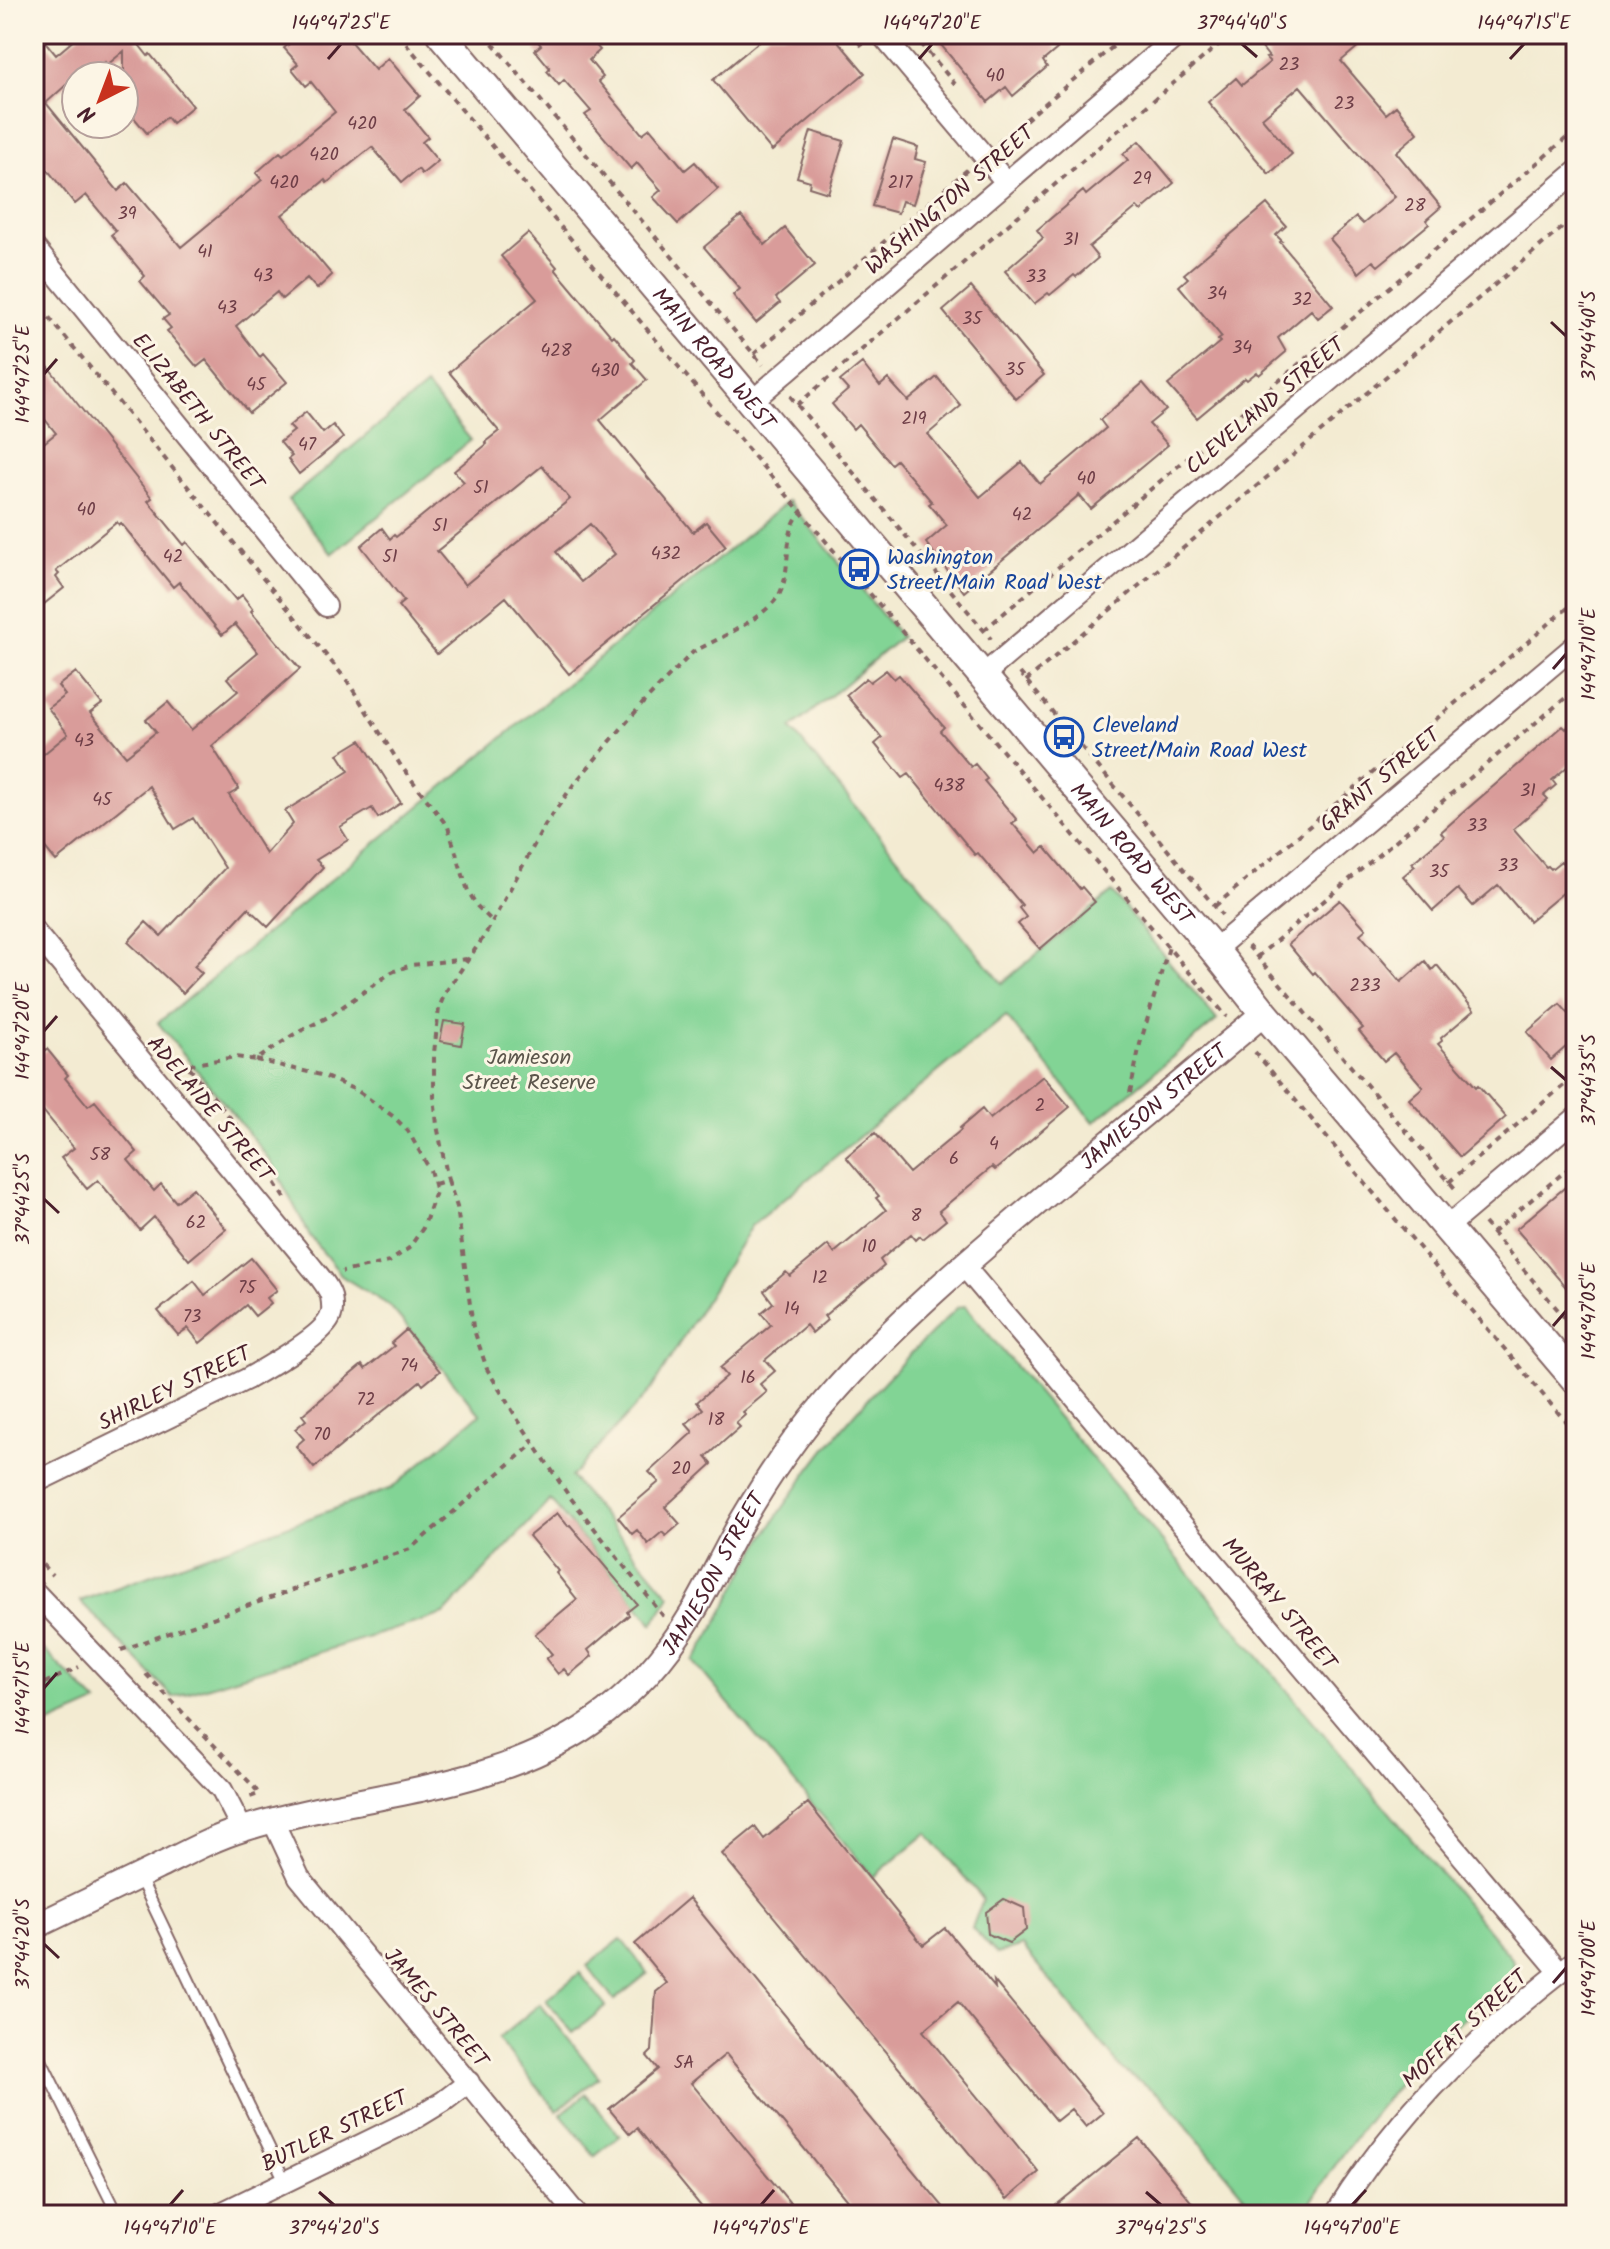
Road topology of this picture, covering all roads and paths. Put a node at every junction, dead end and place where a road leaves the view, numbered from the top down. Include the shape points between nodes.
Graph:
1 (398, 34) edge
2 (441, 34) edge
3 (485, 34) edge
4 (881, 34) edge
5 (1128, 34) edge
6 (1179, 34) edge
7 (1231, 34) edge
8 (1576, 130) edge
9 (984, 156) junction
10 (1576, 172) edge
11 (1006, 182) junction
12 (1576, 216) edge
13 (34, 247) edge
14 (34, 299) edge
15 (754, 354) junction
16 (776, 380) junction
17 (751, 402) junction
18 (797, 405) junction
19 (825, 491) junction
20 (801, 511) junction
21 (1576, 601) edge
22 (326, 606) dead end
23 (984, 630) junction
24 (1576, 645) edge
25 (1005, 656) junction
26 (982, 676) junction
27 (1026, 681) junction
28 (1576, 689) edge
29 (1215, 906) junction
30 (493, 922) junction
31 (34, 931) edge
32 (1236, 931) junction
33 (1169, 946) junction
34 (1214, 950) junction
35 (1257, 957) junction
36 (467, 959) junction
37 (1264, 1013) junction
38 (1240, 1033) junction
39 (256, 1060) junction
40 (1576, 1075) edge
41 (1576, 1118) edge
42 (1122, 1131) junction
43 (1576, 1162) edge
44 (448, 1180) junction
45 (1449, 1182) junction
46 (435, 1184) junction
47 (1470, 1207) junction
48 (292, 1209) dead end
49 (1447, 1227) junction
50 (1492, 1233) junction
51 (963, 1265) junction
52 (325, 1285) junction
53 (1576, 1331) edge
54 (1576, 1380) edge
55 (1576, 1434) edge
56 (533, 1444) junction
57 (34, 1483) edge
58 (34, 1556) edge
59 (54, 1578) dead end
60 (34, 1591) edge
61 (679, 1633) junction
62 (113, 1640) dead end
63 (122, 1650) junction
64 (98, 1658) junction
65 (144, 1672) dead end
66 (34, 1688) edge
67 (230, 1803) junction
68 (273, 1821) junction
69 (242, 1829) junction
70 (139, 1876) junction
71 (34, 1927) edge
72 (1568, 1966) edge
73 (34, 2046) edge
74 (469, 2082) junction
75 (285, 2181) junction
76 (118, 2215) edge
77 (217, 2215) edge
78 (577, 2215) edge
79 (1335, 2215) edge

1 - 20 path
2 - 17 main road, MAIN ROAD WEST
3 - 15 path
4 - 9 street
5 - 9 path
6 - 11 street, WASHINGTON STREET
7 - 18 path
8 - 23 path
9 - 11 street
9 - 15 path
10 - 25 street, CLEVELAND STREET
11 - 16 street, WASHINGTON STREET
12 - 27 path
13 - 22 street, ELIZABETH STREET
14 - 30 path via 348,682 401,766 448,827 468,891
15 - 16 path
16 - 17 street, WASHINGTON STREET
16 - 18 path
17 - 19 main road, MAIN ROAD WEST
18 - 23 path
19 - 20 path
19 - 26 main road, MAIN ROAD WEST
20 - 30 path via 791,527 776,600 693,652 643,703 558,805
20 - 33 path
21 - 29 path
23 - 25 path
24 - 32 street, GRANT STREET
25 - 26 street, CLEVELAND STREET
25 - 27 path
26 - 34 main road, MAIN ROAD WEST
27 - 29 path
28 - 35 path
29 - 32 path
30 - 36 path
31 - 52 street, ADELAIDE STREET
32 - 34 street, GRANT STREET
32 - 35 path
33 - 38 path
33 - 42 path
34 - 37 main road, MAIN ROAD WEST
35 - 45 path
36 - 39 path via 392,972
36 - 44 path via 439,1008 434,1053 435,1111
37 - 38 street, JAMIESON STREET
37 - 49 main road, MAIN ROAD WEST
38 - 42 street, JAMIESON STREET
38 - 55 path
39 - 46 path via 344,1083 378,1104 408,1131
39 - 48 path via 236,1057 187,1065 257,1151
40 - 45 path
41 - 47 street
42 - 51 street, JAMIESON STREET
43 - 50 path
44 - 46 path
44 - 56 path via 479,1347
45 - 47 path
46 - 52 path via 423,1228 409,1248 389,1262 337,1273
47 - 49 street
47 - 50 path
49 - 54 main road, MAIN ROAD WEST
50 - 53 path
51 - 61 street, JAMIESON STREET via 891,1330 825,1402 768,1479
51 - 72 street, MURRAY STREET
52 - 57 street, SHIRLEY STREET via 331,1315 321,1331 292,1351 247,1379
56 - 61 path
56 - 63 path via 410,1549
58 - 59 path
60 - 64 street
61 - 68 street, JAMIESON STREET via 631,1691 592,1723 542,1752 474,1776
62 - 63 path
63 - 64 path
64 - 66 path
64 - 67 street
65 - 67 path via 259,1794
67 - 69 street
68 - 69 street, JAMIESON STREET
68 - 74 street, JAMES STREET via 299,1877
69 - 70 street, JAMIESON STREET
70 - 71 street, JAMIESON STREET
70 - 75 lane
72 - 79 street, MOFFAT STREET via 1421,2098
73 - 76 lane
74 - 75 street, BUTLER STREET via 416,2118
74 - 78 street, JAMES STREET
75 - 77 street, BUTLER STREET

